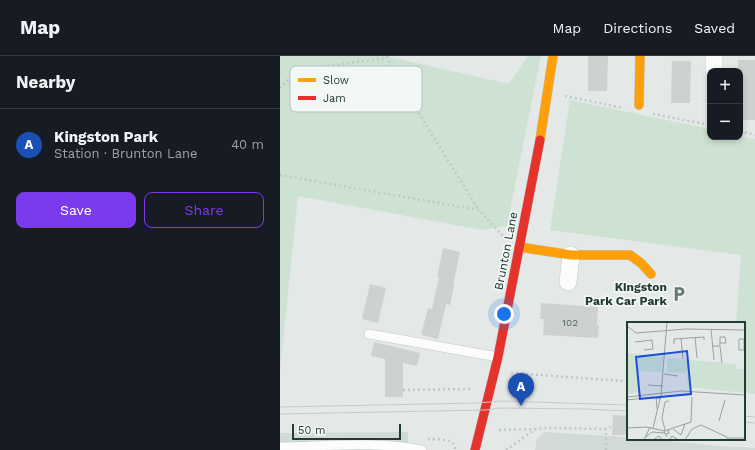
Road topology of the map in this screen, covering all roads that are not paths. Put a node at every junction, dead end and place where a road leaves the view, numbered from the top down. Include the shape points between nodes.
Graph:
1 (553, 56) edge
2 (640, 56) edge
3 (714, 56) edge
4 (714, 68) edge
5 (639, 104) dead end
6 (519, 247) junction
7 (571, 255) junction
8 (651, 274) dead end
9 (568, 282) dead end
10 (369, 334) dead end
11 (498, 357) junction
12 (280, 447) edge
13 (422, 450) edge
14 (475, 450) edge

1 - 6 street, Brunton Lane
2 - 5 street
3 - 4 street
6 - 7 street
6 - 11 street, Brunton Lane
7 - 8 street via 630,255
7 - 9 street
10 - 11 lane
11 - 14 street, Brunton Lane
12 - 13 lane via 377,445

